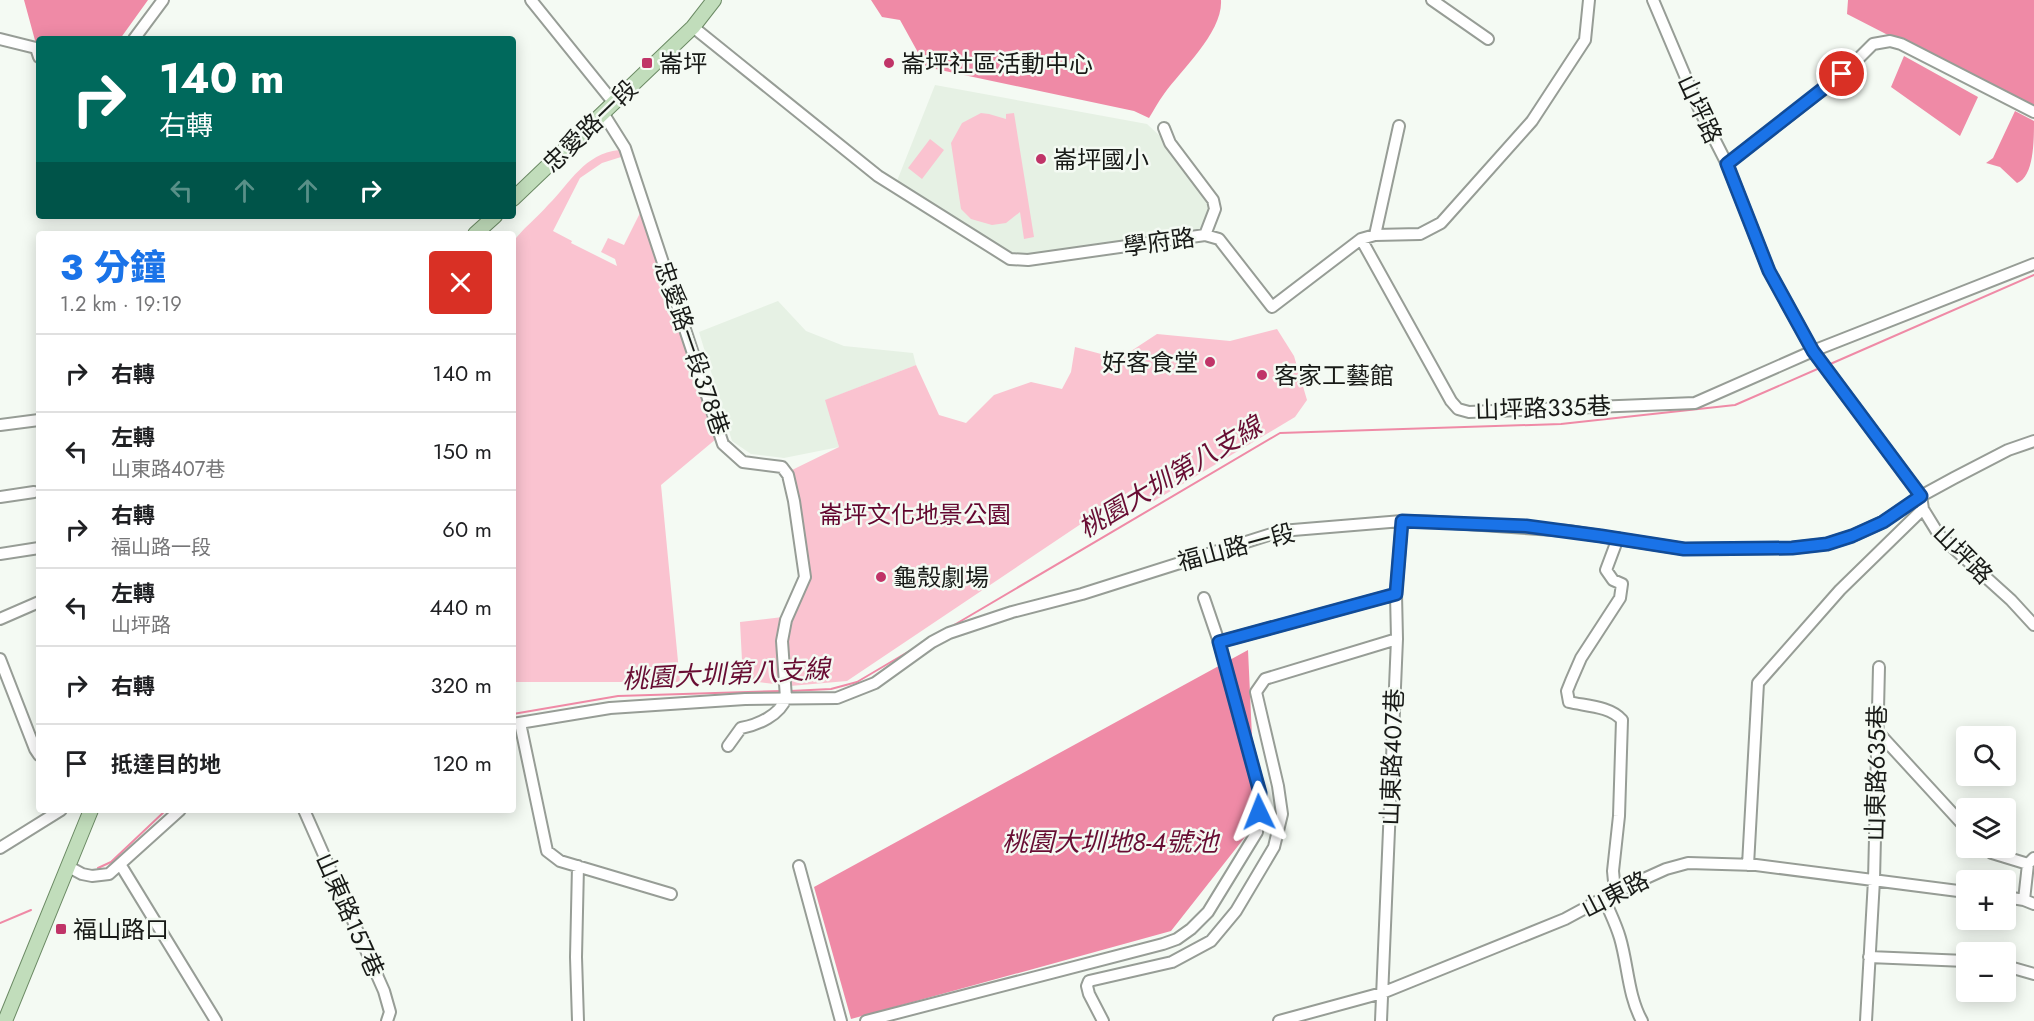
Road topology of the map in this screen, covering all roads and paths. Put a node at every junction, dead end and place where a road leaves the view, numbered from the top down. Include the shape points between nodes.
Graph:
1 (163, 0) edge
2 (531, 0) edge
3 (714, 0) edge
4 (1432, 0) edge
5 (1589, 0) edge
6 (1653, 0) edge
7 (693, 27) junction
8 (136, 36) edge
9 (0, 39) edge
10 (1488, 39) dead end
11 (36, 48) edge
12 (614, 103) junction
13 (2034, 112) edge
14 (603, 113) junction
15 (1399, 126) dead end
16 (1164, 128) dead end
17 (1727, 164) junction
18 (516, 196) edge
19 (492, 219) edge
20 (479, 231) edge
21 (1205, 235) junction
22 (1375, 235) junction
23 (1361, 239) junction
24 (2034, 264) edge
25 (1813, 351) junction
26 (36, 420) edge
27 (0, 425) edge
28 (2034, 441) edge
29 (34, 492) dead end
30 (1921, 496) junction
31 (0, 497) edge
32 (1923, 509) junction
33 (1402, 521) junction
34 (1618, 538) junction
35 (36, 548) edge
36 (0, 554) edge
37 (1396, 594) junction
38 (1204, 598) dead end
39 (36, 604) edge
40 (0, 620) edge
41 (2034, 625) edge
42 (1397, 639) junction
43 (1219, 642) junction
44 (0, 659) edge
45 (1879, 667) dead end
46 (786, 693) junction
47 (516, 723) edge
48 (1876, 730) junction
49 (728, 746) dead end
50 (36, 750) edge
51 (56, 813) edge
52 (90, 813) edge
53 (177, 813) edge
54 (305, 813) edge
55 (1956, 817) edge
56 (0, 849) edge
57 (2014, 858) edge
58 (2031, 861) edge
59 (120, 864) junction
60 (1748, 865) junction
61 (578, 866) junction
62 (799, 866) dead end
63 (69, 867) junction
64 (1874, 880) junction
65 (1956, 891) edge
66 (1615, 892) junction
67 (671, 894) dead end
68 (1604, 898) junction
69 (2029, 902) edge
70 (1869, 957) junction
71 (1956, 961) edge
72 (2016, 969) edge
73 (2034, 974) edge
74 (1382, 993) junction
75 (5, 1021) edge
76 (216, 1021) edge
77 (387, 1021) edge
78 (578, 1021) edge
79 (841, 1021) edge
80 (866, 1021) edge
81 (1103, 1021) edge
82 (1279, 1021) edge
83 (1381, 1021) edge
84 (1642, 1021) edge
85 (1866, 1021) edge

1 - 8 street
2 - 12 street
3 - 7 main road, 忠愛路一段
4 - 10 street
5 - 22 street, 學府路 via 1585,40 1532,121 1441,223 1420,234
6 - 17 street, 山坪路
7 - 12 main road, 忠愛路一段
7 - 21 street, 學府路 via 878,176 1010,259 1028,260
9 - 11 street
12 - 14 main road, 忠愛路一段
13 - 17 street via 1890,41 1873,44 1842,74
14 - 18 main road, 忠愛路一段
14 - 46 street, 忠愛路一段378巷 via 624,148 723,444 743,462 782,467 788,475 805,577 786,620 782,641
15 - 22 street
16 - 21 street via 1170,143 1213,200 1215,209
17 - 25 street, 山坪路 via 1769,271
19 - 20 main road
21 - 23 street, 學府路 via 1218,239 1272,307
22 - 23 street, 學府路
23 - 25 street, 山坪路335巷 via 1451,401 1458,409 1469,412 1695,403
24 - 25 street, 山坪路335巷
25 - 30 street, 山坪路
26 - 27 street
28 - 30 street, 福山路一段 via 2008,450
29 - 31 street
30 - 32 street, 山坪路
30 - 34 street, 福山路一段 via 1883,522 1852,536 1809,547 1684,549
32 - 41 street, 山坪路 via 1939,535
32 - 60 street via 1840,590 1758,683
33 - 34 street, 福山路一段 via 1526,526
33 - 37 street, 山東路407巷
33 - 46 street, 福山路一段 via 1281,531 949,633 875,683 837,698
34 - 66 street via 1606,570 1622,584 1620,598 1581,658 1567,691 1569,702 1610,711 1622,720
35 - 36 street
37 - 42 street, 山東路407巷
37 - 43 street
38 - 43 street
39 - 40 street
42 - 74 street, 山東路407巷
42 - 81 street via 1265,679 1256,692 1282,814 1274,847 1236,911 1211,941 1172,962 1089,981 1089,994
43 - 80 street via 1260,793 1257,832 1208,912 1177,939 1153,947
44 - 50 street
45 - 48 street, 山東路635巷
46 - 47 street, 福山路一段 via 610,708
46 - 49 street via 777,712 741,728
47 - 61 street via 547,851 560,861
48 - 55 street
48 - 64 street, 山東路635巷
51 - 56 street
52 - 63 main road
53 - 59 street
54 - 77 street, 山東路157巷 via 384,991 390,1012
57 - 58 street
58 - 69 street
59 - 63 street via 109,874 92,876
59 - 76 street
60 - 64 street, 山東路
60 - 66 street, 山東路 via 1688,863 1665,868
61 - 67 street
61 - 78 street
62 - 79 street
63 - 75 main road
64 - 65 street, 山東路
64 - 70 street, 山東路635巷
66 - 68 street, 山東路
68 - 74 street, 山東路 via 1565,919
68 - 84 street via 1620,937 1631,993
70 - 71 street
70 - 85 street, 山東路635巷
72 - 73 street
74 - 82 street, 山東路
74 - 83 street, 山東路407巷

